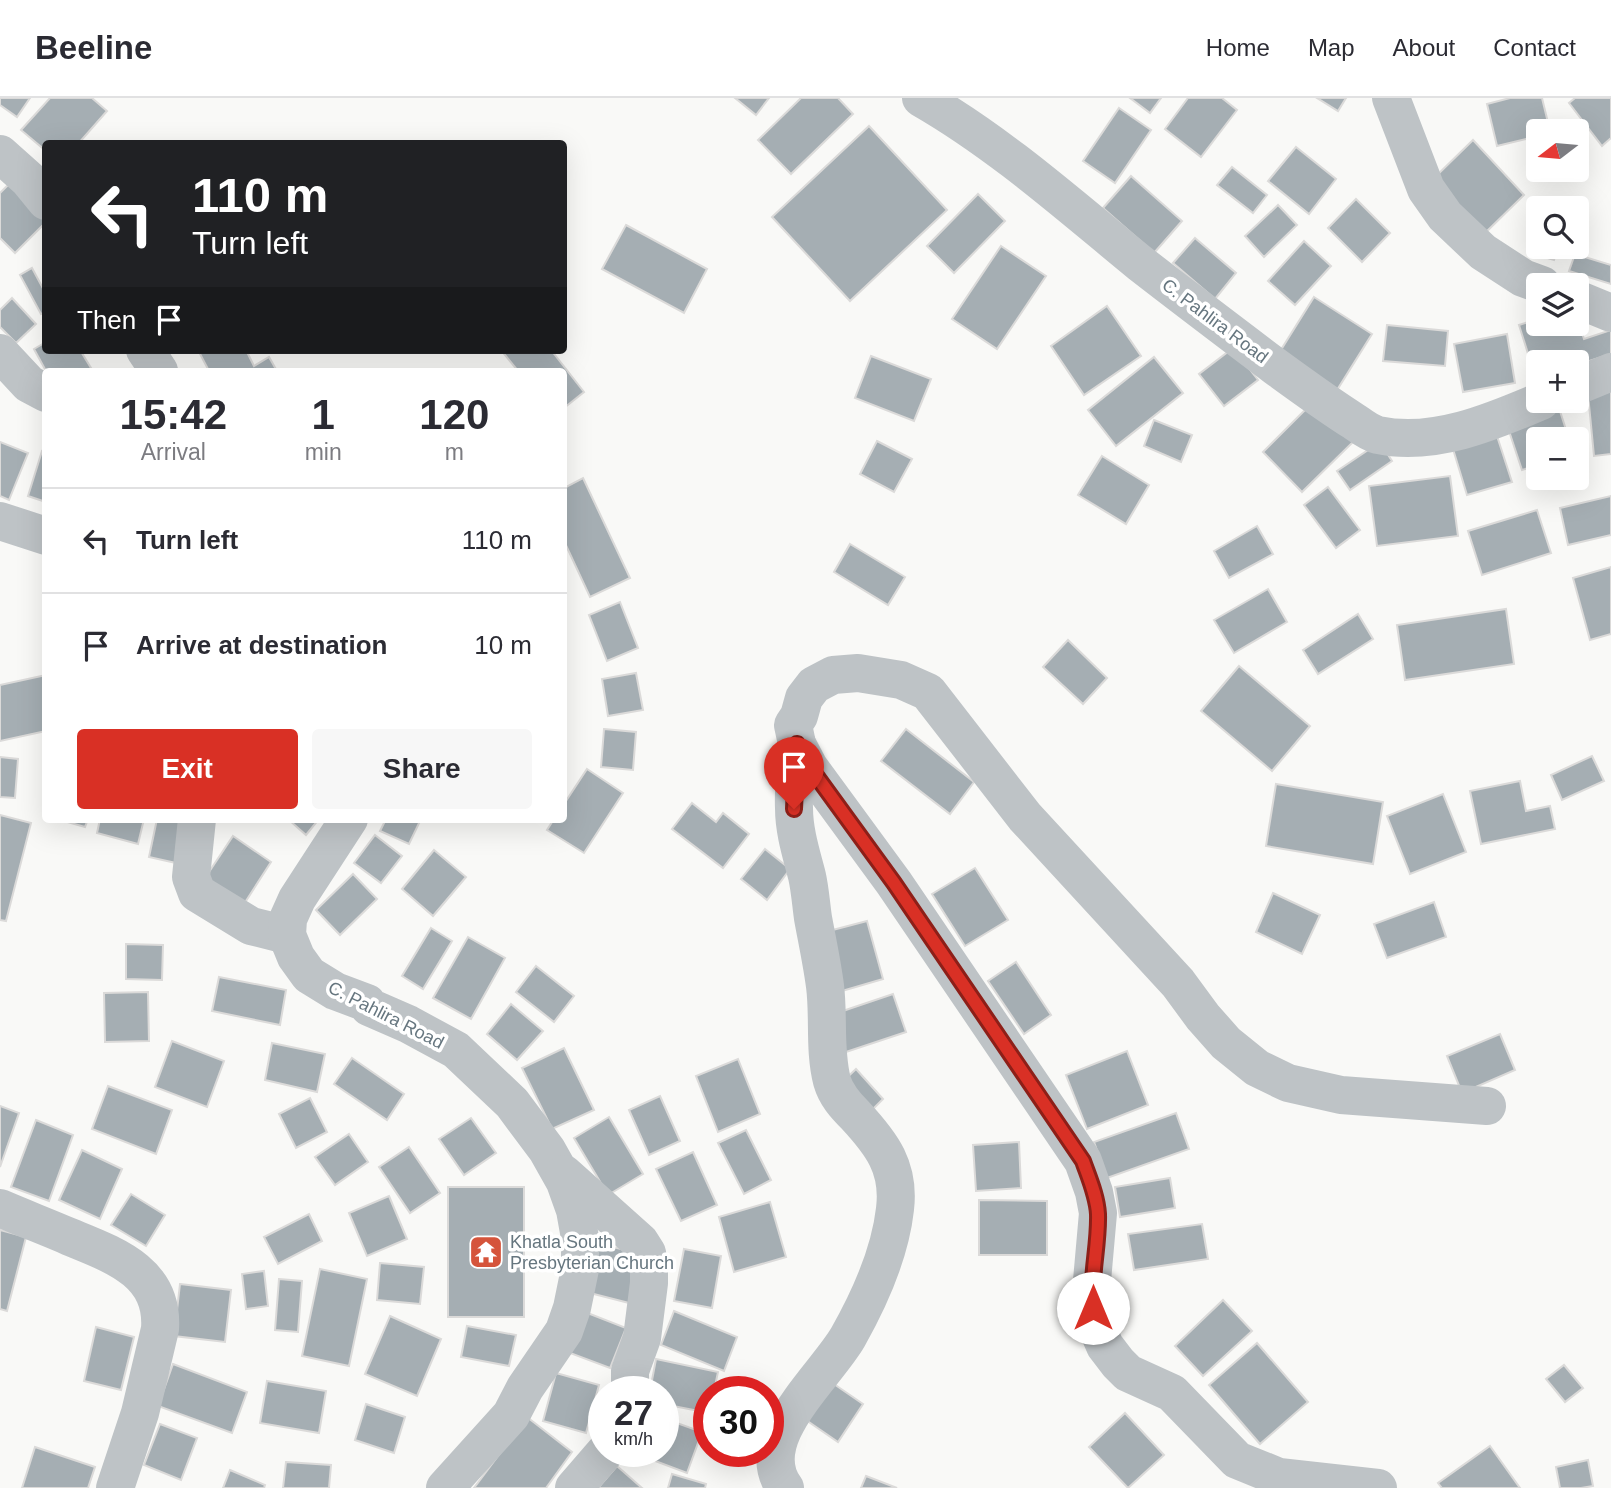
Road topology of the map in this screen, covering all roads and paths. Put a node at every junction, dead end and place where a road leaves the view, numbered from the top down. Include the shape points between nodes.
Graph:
1 (921, 98) edge
2 (1391, 98) edge
3 (0, 154) edge
4 (42, 196) edge
5 (1526, 279) edge
6 (1589, 304) edge
7 (1611, 313) edge
8 (0, 353) edge
9 (1611, 372) edge
10 (1589, 381) edge
11 (42, 391) edge
12 (1526, 407) edge
13 (0, 521) edge
14 (42, 534) edge
15 (797, 744) junction
16 (197, 823) edge
17 (346, 823) edge
18 (287, 935) junction
19 (1487, 1106) dead end
20 (557, 1168) junction
21 (0, 1208) edge
22 (630, 1376) edge
23 (592, 1467) edge
24 (1235, 1474) edge
25 (115, 1488) edge
26 (445, 1488) edge
27 (574, 1488) edge
28 (785, 1488) edge
29 (1378, 1488) edge

1 - 12 street, C. Pahlira Road via 1026,169 1227,331 1375,435 1421,438 1447,434
2 - 5 street via 1426,189 1445,215 1483,253
3 - 4 street
6 - 7 street
8 - 11 street via 29,384
9 - 10 street
13 - 14 street
15 - 19 street via 793,725 804,698 814,685 833,675 858,673 901,680 928,692 1024,817 1178,984 1226,1043 1257,1068 1288,1083 1341,1095
15 - 24 street via 1083,1161 1098,1213 1091,1292 1095,1324 1105,1346 1128,1373 1172,1392
15 - 28 street via 794,809 825,985 830,1074 839,1098 886,1153 897,1200 885,1254 860,1315 788,1419 778,1442 774,1461
16 - 18 street via 191,877 197,893 251,926
17 - 18 street via 297,899
18 - 20 street, C. Pahlira Road via 309,975 456,1050 512,1103
20 - 22 street via 640,1241 647,1253 645,1322
20 - 26 street, C. Pahlira Road via 575,1210 580,1238 580,1269 568,1320 510,1415
21 - 25 street via 131,1265 159,1304 160,1329 140,1413
23 - 27 street
24 - 29 street

